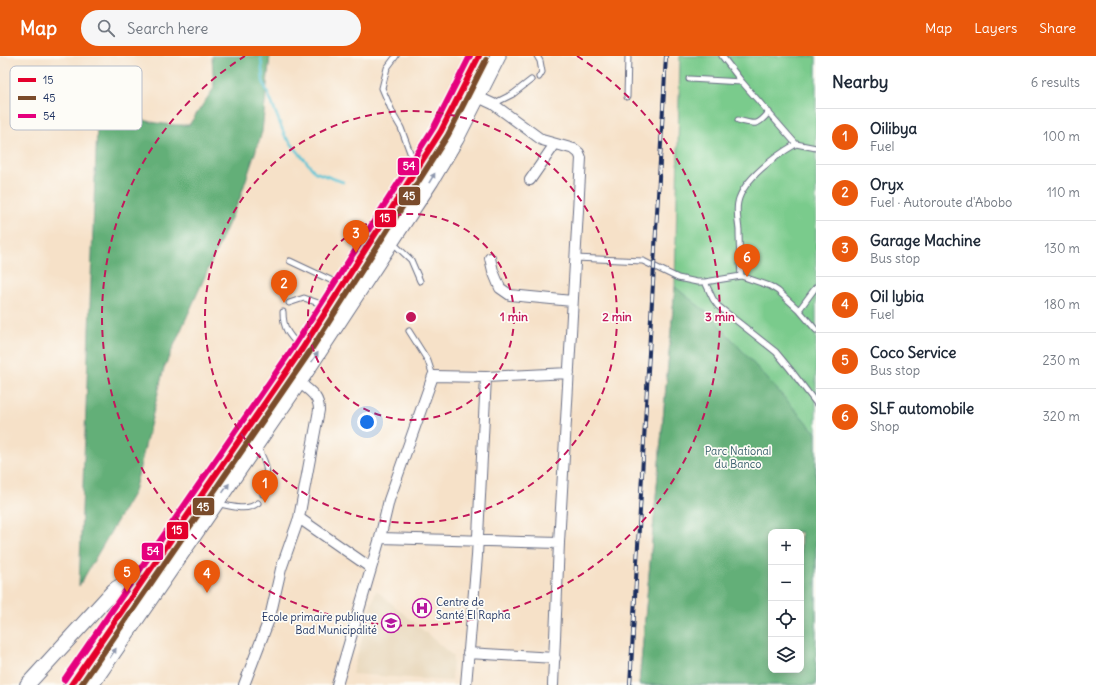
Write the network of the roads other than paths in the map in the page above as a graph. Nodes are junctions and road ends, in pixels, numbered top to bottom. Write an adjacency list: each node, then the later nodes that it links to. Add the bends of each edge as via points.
1 (396, 56): 19 (lane, via 387,68 382,88)
2 (479, 56): 19 (main road, via 441,131)
3 (498, 56): 11 (main road)
4 (537, 56): 7 (lane, via 542,72)
5 (628, 56): 12 (lane)
6 (722, 56): 10 (lane)
7 (539, 77)
8 (689, 79): 10 (lane)
9 (531, 80): 13 (lane, via 513,94)
10 (742, 82): 14 (lane)
11 (478, 97): 13 (street); 21 (main road, one-way to 11, via 431,181)
12 (627, 97)
13 (493, 104): 16 (street, via 542,140)
14 (769, 112): 15 (lane, via 760,123); 17 (lane)
15 (738, 120)
16 (555, 144): 20 (street); 23 (street, via 574,149 581,158)
17 (796, 144): 18 (lane); 25 (lane, via 778,154 746,186 740,196 738,209)
18 (816, 148)
19 (417, 170): 28 (main road)
20 (530, 180)
21 (391, 242): 26 (lane, via 411,260); 41 (main road, one-way to 21)
22 (490, 258): 30 (street, via 500,288 510,295)
23 (575, 258): 27 (lane, via 642,261 678,278); 30 (street)
24 (290, 261): 28 (lane)
25 (741, 276): 27 (lane); 33 (lane, via 770,286)
26 (420, 281)
27 (705, 282): 42 (lane, via 718,306 776,352)
28 (342, 286): 32 (main road)
29 (816, 287): 33 (lane)
30 (572, 300): 38 (street)
31 (289, 303): 32 (lane, via 304,298)
32 (329, 307): 37 (main road)
33 (799, 310): 35 (lane)
34 (283, 312): 37 (lane, via 287,333)
35 (816, 330)
36 (409, 331): 39 (lane, via 428,361)
37 (302, 349): 52 (main road)
38 (569, 373): 40 (street); 50 (street)
39 (433, 376): 40 (street); 48 (street, via 390,500)
40 (486, 377): 49 (street)
41 (299, 382): 43 (main road); 47 (street, via 315,396 319,402 319,410)
42 (816, 403)
43 (256, 444): 44 (lane, via 266,463 267,476); 45 (main road, one-way to 43)
44 (263, 494)
45 (216, 503): 46 (lane, via 244,508 252,508); 57 (main road, one-way to 45)
46 (258, 503)
47 (299, 518): 51 (street); 58 (street, via 281,569 270,617)
48 (380, 538): 49 (street); 51 (street)
49 (477, 542): 50 (street); 53 (street)
50 (559, 543): 54 (street)
51 (371, 568): 59 (street)
52 (140, 585): 55 (main road, via 130,583 114,590); 56 (main road)
53 (468, 653): 54 (street); 60 (street)
54 (555, 658): 61 (street)
55 (28, 685)
56 (71, 685)
57 (91, 685)
58 (244, 685)
59 (337, 685)
60 (466, 685)
61 (553, 685)

